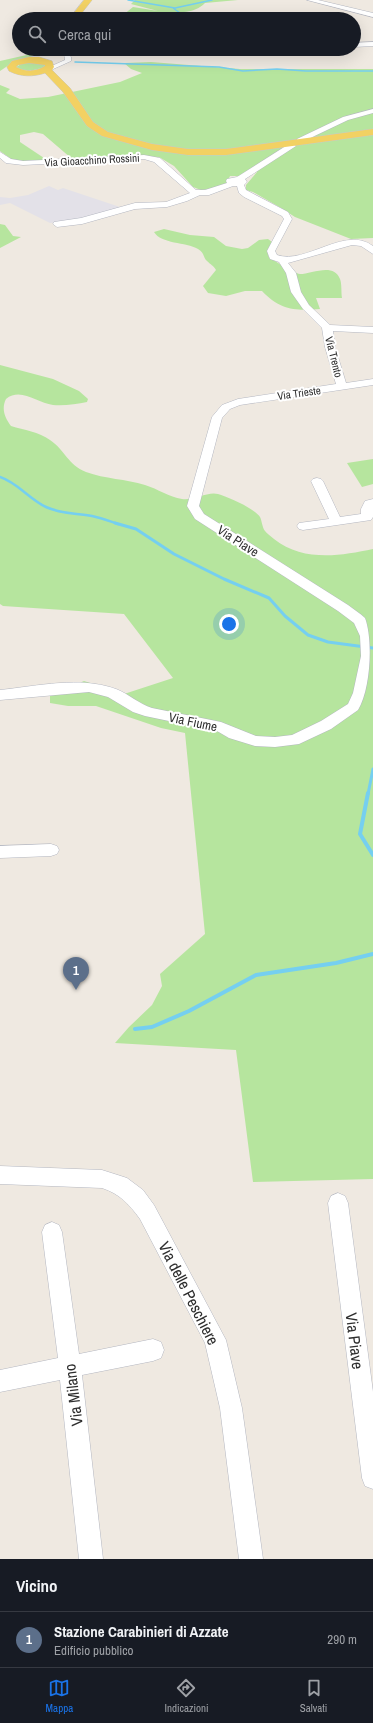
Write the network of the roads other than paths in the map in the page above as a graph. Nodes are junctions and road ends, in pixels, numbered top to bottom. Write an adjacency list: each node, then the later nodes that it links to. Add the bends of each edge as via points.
1 (88, 0): 3 (main road)
2 (310, 0): 4 (street)
3 (79, 12)
4 (373, 14)
5 (373, 44): 6 (street)
6 (361, 45)
7 (67, 56): 8 (street, via 69,59 66,63)
8 (46, 61): 9 (main road, via 29,60 15,63); 10 (main road); 11 (main road)
9 (8, 72): 10 (main road); 12 (main road, via 41,79)
10 (32, 73): 11 (main road)
11 (55, 79): 12 (main road)
12 (67, 90): 14 (main road, via 90,124 106,134 152,147 188,152 226,152)
13 (373, 111): 15 (street, via 328,126)
14 (373, 132)
15 (301, 139)
16 (292, 146): 18 (street)
17 (0, 154): 19 (street, Via Gioacchino Rossini, via 9,161 23,163 151,158)
18 (237, 182): 19 (street, via 214,191); 22 (street, Via Trento, via 248,195 284,214 288,220 271,251 273,257)
19 (197, 193): 20 (street, via 174,203 135,206 82,222)
20 (57, 224)
21 (373, 251): 22 (street, via 368,245 352,242)
22 (282, 260): 23 (street, Via Trento, via 291,274 296,292 306,307)
23 (327, 327): 24 (street, Via Trento); 26 (street, Via Trento)
24 (373, 330)
25 (373, 382): 26 (street, Via Trieste)
26 (342, 387): 27 (street, Via Trieste, via 238,402)
27 (226, 407): 32 (street, Via Piave, via 217,417 193,506 199,516 343,608 360,621)
28 (317, 481): 30 (street)
29 (373, 503): 30 (street, via 369,504 367,517)
30 (336, 521): 31 (street)
31 (303, 526)
32 (367, 636): 33 (street, Via Fiume, via 368,656 360,693 353,706 326,725 288,741 255,741 221,727 150,713 132,706 113,693 89,687)
33 (0, 695)
34 (51, 850): 35 (street)
35 (0, 852)
36 (0, 1176): 44 (street, Via delle Peschiere, via 102,1179 120,1185 136,1197 147,1212 215,1340 231,1408)
37 (338, 1203): 42 (street, Via Piave)
38 (52, 1232): 40 (street, Via Milano)
39 (153, 1350): 40 (street)
40 (70, 1368): 41 (street); 43 (street, Via Milano)
41 (0, 1381)
42 (373, 1478)
43 (91, 1559)
44 (251, 1559)

